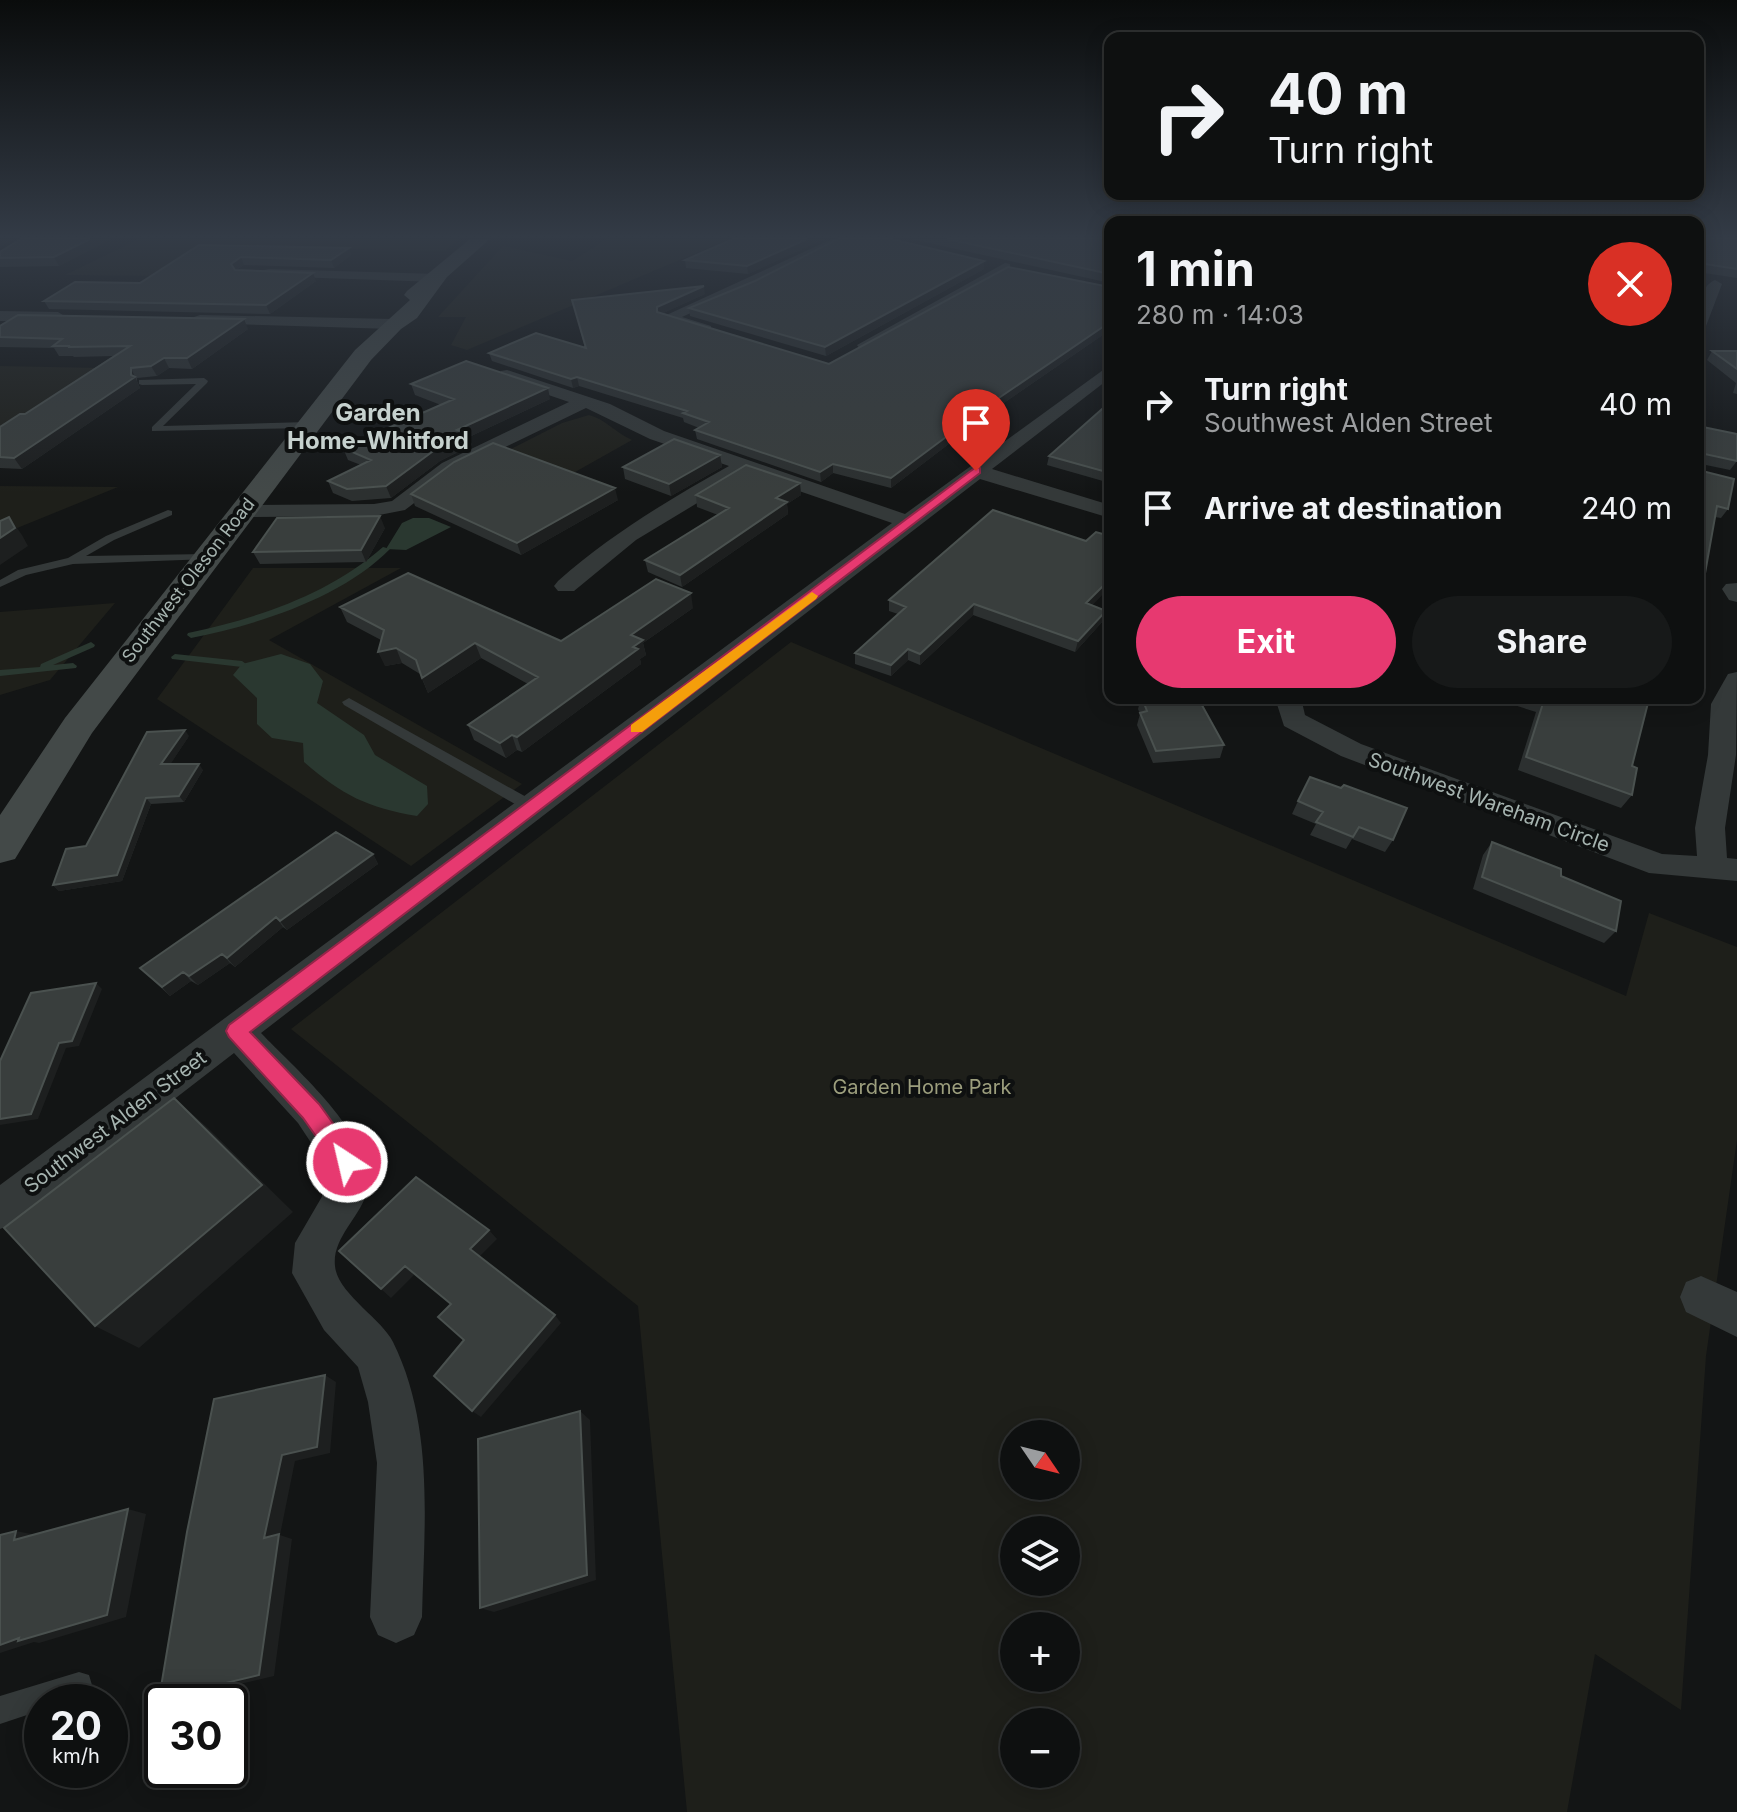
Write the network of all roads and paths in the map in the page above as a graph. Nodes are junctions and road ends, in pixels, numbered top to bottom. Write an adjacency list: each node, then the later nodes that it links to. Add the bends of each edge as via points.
1 (369, 324): 2 (street)
2 (393, 324): 11 (main road, Southwest Oleson Road)
3 (687, 324): 5 (street)
4 (907, 324): 6 (street)
5 (726, 335)
6 (856, 350)
7 (481, 366): 10 (street)
8 (1104, 375): 13 (street, Southwest Alden Street)
9 (142, 382): 11 (lane, via 204,381 155,429)
10 (584, 402): 12 (street); 15 (street, via 449,467 398,506)
11 (307, 425): 15 (main road, Southwest Oleson Road)
12 (744, 466): 17 (street); 21 (street, via 652,518 600,554)
13 (976, 471): 14 (street); 17 (street, Southwest Alden Street)
14 (1104, 510)
15 (241, 511): 18 (main road, Southwest Oleson Road)
16 (168, 513): 19 (lane)
17 (909, 522): 25 (street, Southwest Alden Street)
18 (206, 557): 19 (lane); 26 (main road, Southwest Oleson Road, via 78,726)
19 (72, 560): 20 (lane, via 35,567)
20 (0, 584)
21 (566, 586)
22 (1720, 693): 27 (street, via 1722,755 1710,828)
23 (349, 702): 25 (lane)
24 (1289, 704): 27 (street, Southwest Wareham Circle, via 1293,720 1351,750 1660,865)
25 (532, 807): 28 (street, Southwest Alden Street)
26 (0, 848)
27 (1725, 870)
28 (236, 1031): 29 (street, Southwest Alden Street); 30 (street, via 311,1111 347,1162 347,1192 316,1243 313,1273 339,1315 376,1354 391,1402 401,1463)
29 (0, 1209)
30 (396, 1617)
31 (24, 1702): 32 (lane)
32 (0, 1710)

